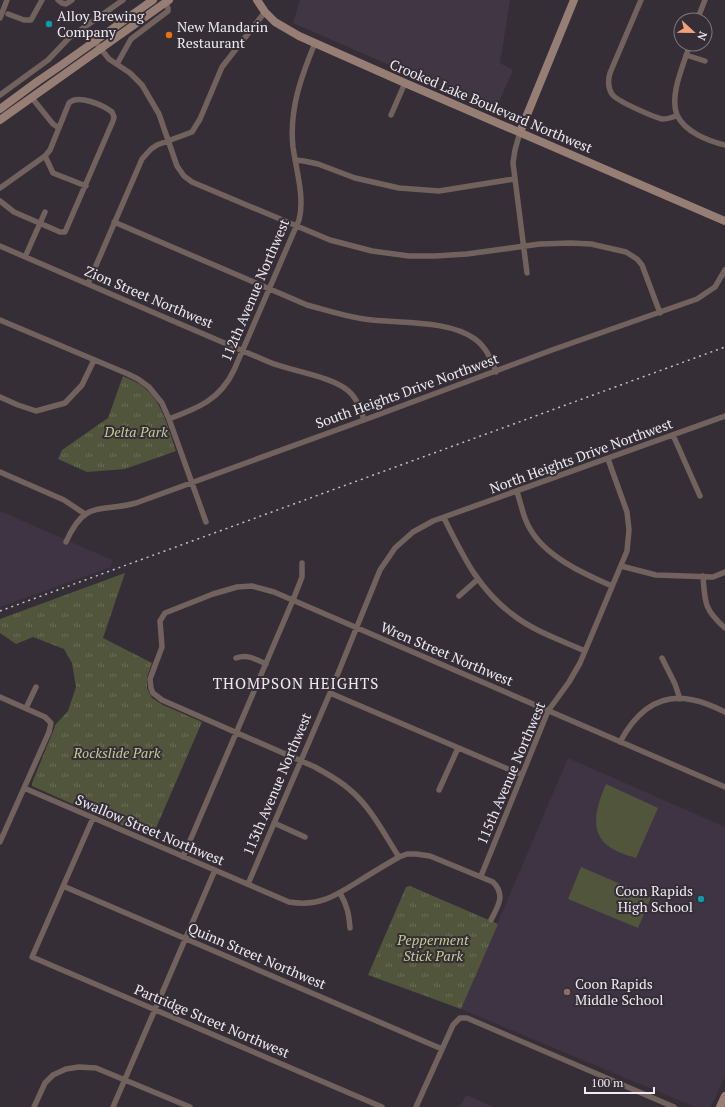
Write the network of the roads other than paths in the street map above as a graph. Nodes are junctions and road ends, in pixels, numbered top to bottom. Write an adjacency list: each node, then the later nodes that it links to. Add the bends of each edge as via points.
1 (7, 0): 15 (street)
2 (42, 0): 14 (street, via 34,17 29,21)
3 (58, 0): 4 (street, via 66,4)
4 (72, 0)
5 (123, 0): 16 (street)
6 (153, 0): 17 (street)
7 (257, 0): 12 (street, Crooked Lake Boulevard Northwest)
8 (574, 0): 32 (street)
9 (641, 0): 29 (street, via 610,73 611,93 619,101 660,118 670,119)
10 (705, 0): 13 (street)
11 (167, 2): 19 (street); 23 (street, via 168,11 131,39)
12 (264, 12): 18 (street, Crooked Lake Boulevard Northwest, via 286,29); 33 (street, via 222,66 192,132)
13 (700, 12)
14 (8, 14)
15 (0, 18)
16 (84, 28): 17 (street); 25 (street, via 69,38 37,69)
17 (94, 42): 19 (street); 27 (street)
18 (315, 43): 24 (street, Crooked Lake Boulevard Northwest); 36 (street, 112th Avenue Northwest, via 295,100)
19 (100, 49): 23 (street); 26 (street)
20 (687, 52): 21 (street)
21 (686, 55): 22 (street); 29 (street, via 676,92)
22 (705, 61)
23 (117, 64): 33 (street, via 142,85 159,114)
24 (405, 83): 28 (street); 32 (street, Crooked Lake Boulevard Northwest)
25 (0, 95)
26 (32, 98): 30 (street); 31 (street)
27 (0, 109)
28 (391, 115)
29 (677, 115): 34 (street, via 690,130)
30 (0, 120)
31 (59, 128): 35 (street); 38 (street, via 69,103 75,99 90,102 113,114 113,121)
32 (520, 132): 37 (street, via 513,158); 42 (street, Crooked Lake Boulevard Northwest)
33 (168, 141): 43 (street, via 151,149 142,159); 45 (street, via 177,166 188,180)
34 (725, 145)
35 (45, 156): 38 (street, via 52,173); 39 (street)
36 (295, 160): 37 (street, via 318,164 355,178 399,188 439,191); 45 (street, 112th Avenue Northwest, via 301,208)
37 (514, 179): 47 (street)
38 (86, 186): 44 (street, via 65,232)
39 (0, 188)
40 (0, 201): 44 (street, via 14,212)
41 (45, 212): 44 (street)
42 (725, 221)
43 (114, 222): 51 (street); 52 (street)
44 (40, 223): 48 (street)
45 (296, 227): 47 (street, via 343,244 394,255 449,256); 52 (street, 112th Avenue Northwest)
46 (0, 246): 48 (street, Zion Street Northwest)
47 (523, 246): 50 (street); 53 (street, via 591,244 626,252 642,265)
48 (25, 257): 51 (street, Zion Street Northwest)
49 (725, 270): 53 (street, South Heights Drive Northwest, via 715,287 704,295)
50 (527, 273)
51 (88, 284): 55 (street, Zion Street Northwest)
52 (269, 289): 55 (street, 112th Avenue Northwest); 57 (street, via 340,315 435,325 459,332 484,346)
53 (660, 313): 57 (street, South Heights Drive Northwest)
54 (0, 320): 56 (street)
55 (242, 351): 60 (street, 112th Avenue Northwest, via 230,377 216,395 201,407); 61 (street, Zion Street Northwest, via 346,389 358,404)
56 (94, 360): 58 (street, via 82,385 65,403 36,411); 60 (street, via 144,383 158,397)
57 (496, 372): 61 (street, South Heights Drive Northwest)
58 (0, 397)
59 (725, 416): 62 (street, North Heights Drive Northwest)
60 (169, 420): 65 (street)
61 (364, 420): 65 (street, South Heights Drive Northwest)
62 (673, 435): 63 (street, North Heights Drive Northwest); 67 (street)
63 (608, 459): 66 (street, North Heights Drive Northwest); 73 (street, 115th Avenue Northwest, via 627,512 627,551)
64 (0, 472): 68 (street, via 64,500)
65 (192, 482): 68 (street, South Heights Drive Northwest, via 136,503 95,509); 70 (street)
66 (517, 492): 69 (street, North Heights Drive Northwest); 77 (street, via 529,527 544,546 568,565)
67 (700, 496)
68 (84, 514): 71 (street, via 74,525)
69 (444, 518): 76 (street, via 465,560); 80 (street, North Heights Drive Northwest, via 413,532 395,548 380,570)
70 (206, 522)
71 (66, 542)
72 (302, 563): 79 (street, via 302,577)
73 (621, 566): 75 (street, via 656,575); 77 (street, 115th Avenue Northwest)
74 (725, 572): 75 (street)
75 (703, 576): 81 (street, via 705,602 714,618)
76 (478, 579): 78 (street); 82 (street, via 485,590 511,614 534,628)
77 (612, 586): 82 (street, 115th Avenue Northwest)
78 (459, 596)
79 (293, 600): 80 (street, Wren Street Northwest); 85 (street); 93 (street, Wren Street Northwest, via 252,586 237,587 169,610 160,621 162,648 150,679 153,693 162,700)
80 (356, 628): 87 (street, 113th Avenue Northwest); 91 (street, Wren Street Northwest)
81 (725, 628)
82 (585, 651): 91 (street, 115th Avenue Northwest, via 574,673)
83 (236, 658): 85 (street, via 249,657)
84 (662, 658): 89 (street)
85 (266, 664): 93 (street)
86 (36, 687): 90 (street)
87 (330, 693): 95 (street); 96 (street, 113th Avenue Northwest)
88 (0, 697): 90 (street)
89 (680, 699): 92 (street, via 693,700); 94 (street, via 662,701 649,706 632,722)
90 (26, 708): 99 (street, via 45,717 50,723 49,732)
91 (548, 711): 94 (street, Wren Street Northwest); 97 (street, 115th Avenue Northwest)
92 (725, 712)
93 (236, 732): 96 (street); 105 (street)
94 (620, 742): 98 (street, Wren Street Northwest)
95 (458, 748): 97 (street); 100 (street)
96 (301, 760): 102 (street, 113th Avenue Northwest); 106 (street, via 351,790 371,813)
97 (522, 775): 108 (street, 115th Avenue Northwest)
98 (725, 787)
99 (24, 788): 101 (street, Swallow Street Northwest); 104 (street)
100 (439, 790)
101 (93, 818): 105 (street, Swallow Street Northwest); 110 (street)
102 (274, 823): 103 (street); 109 (street, 113th Avenue Northwest)
103 (305, 837)
104 (0, 842)
105 (182, 857): 107 (street, Swallow Street Northwest)
106 (398, 858): 108 (street, Swallow Street Northwest, via 407,854 430,856); 111 (street, Swallow Street Northwest)
107 (215, 870): 109 (street, Swallow Street Northwest); 114 (street)
108 (481, 876): 112 (street, Swallow Street Northwest, via 498,886 500,892 499,904)
109 (248, 884): 111 (street, Swallow Street Northwest, via 283,900 301,904 318,902)
110 (63, 886): 114 (street, Quinn Street Northwest); 115 (street, Partridge Street Northwest, via 32,957)
111 (340, 893): 113 (street, via 346,903)
112 (491, 920)
113 (350, 928)
114 (186, 938): 115 (street); 116 (street, Quinn Street Northwest)
115 (155, 1009): 117 (street); 122 (street, Partridge Street Northwest)
116 (442, 1049): 123 (street); 124 (street, via 453,1025 460,1018 467,1018)
117 (125, 1080): 119 (street, via 94,1068 66,1069 53,1075 45,1083); 120 (street); 121 (street)
118 (725, 1096): 125 (street)
119 (34, 1107)
120 (113, 1107)
121 (190, 1107)
122 (382, 1107)
123 (416, 1107)
124 (674, 1107)
125 (720, 1107)

